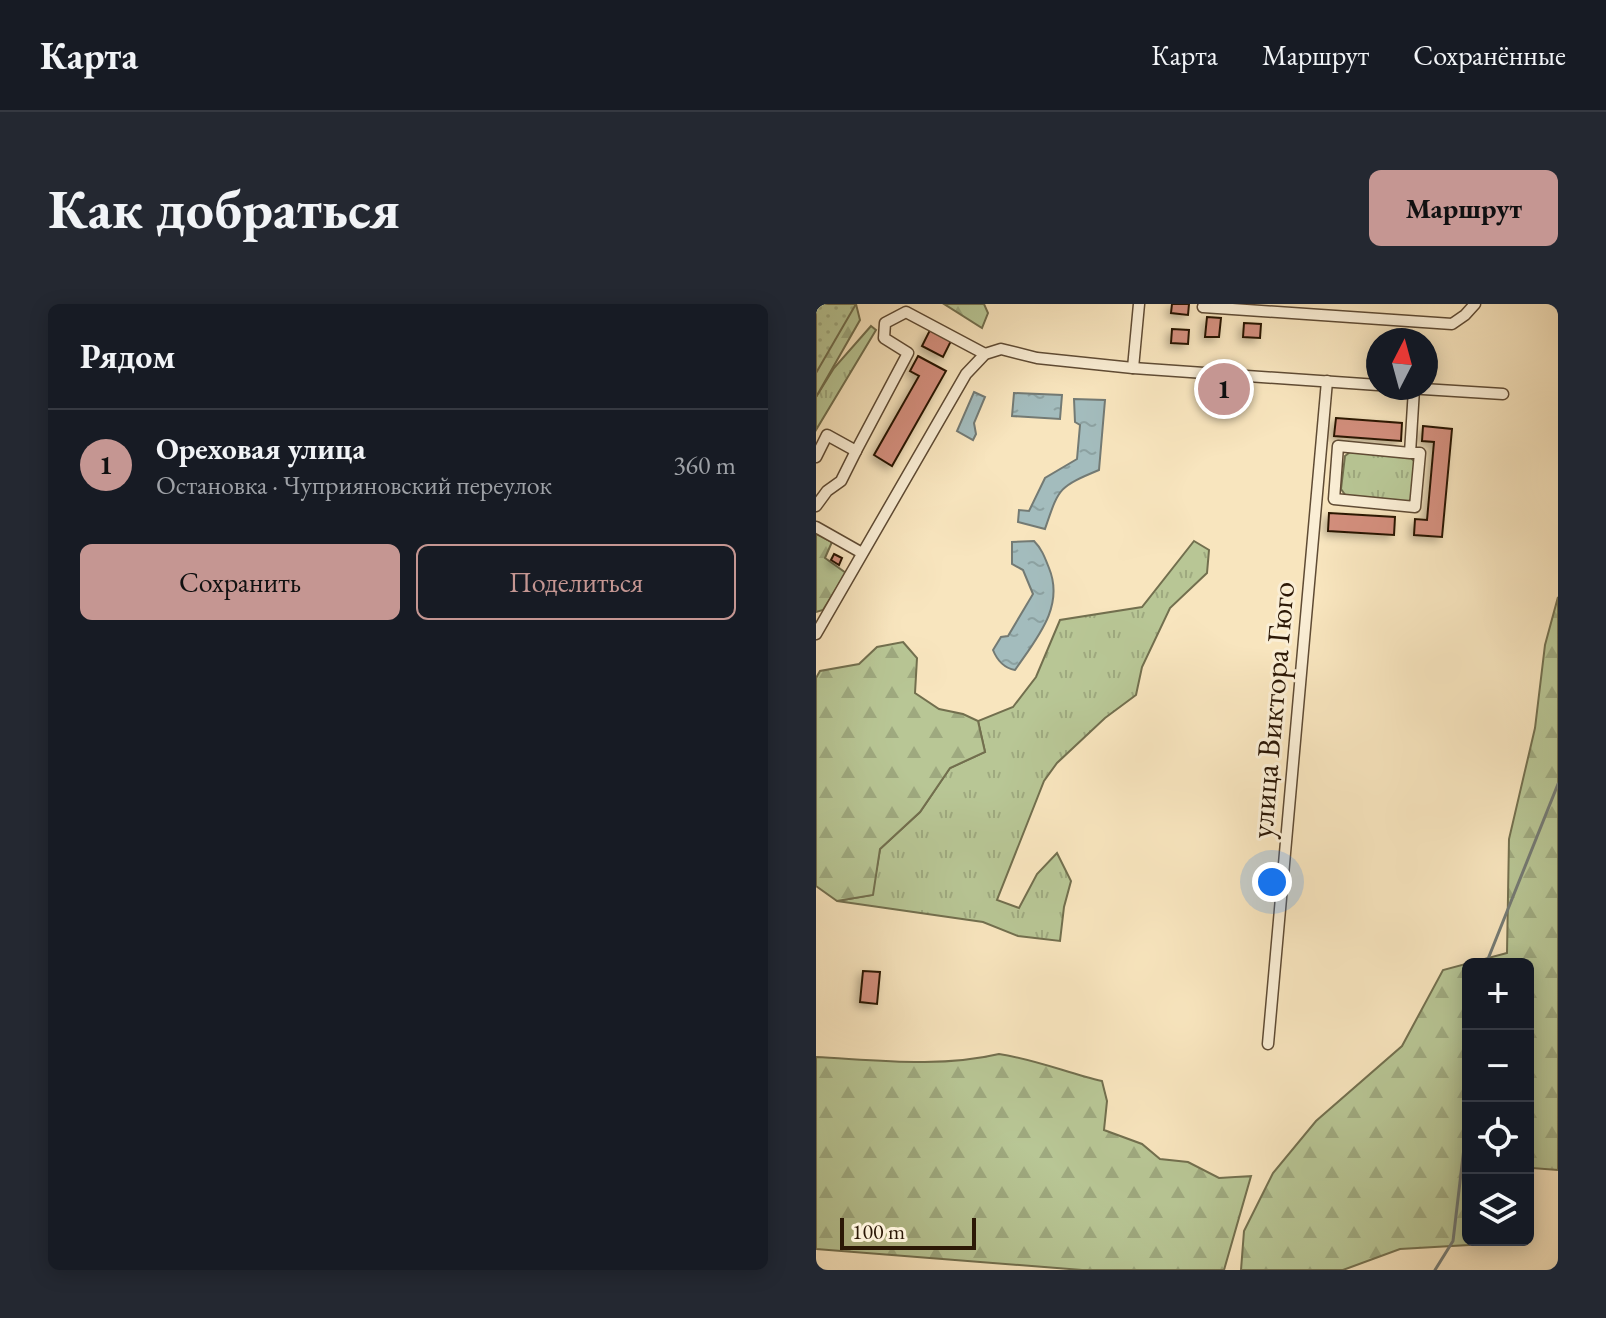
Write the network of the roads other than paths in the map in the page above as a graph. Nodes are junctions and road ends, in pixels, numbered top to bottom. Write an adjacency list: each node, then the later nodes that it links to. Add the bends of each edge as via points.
1 (1139, 304): 5 (street)
2 (1204, 304): 3 (street, via 1452,324)
3 (1475, 304)
4 (985, 354): 5 (street, via 1001,349); 11 (street, via 906,312 885,323 884,338 908,353); 16 (street, via 966,374)
5 (1133, 368): 6 (street)
6 (1327, 381): 7 (street); 19 (street, улица Виктора Гюго)
7 (1366, 384)
8 (1438, 390): 9 (street)
9 (1503, 394)
10 (1413, 400): 12 (street)
11 (856, 451): 13 (street, via 827,435); 14 (street, via 841,481)
12 (1410, 453): 12 (street, via 1338,446 1334,499 1415,507 1420,453)
13 (816, 457)
14 (816, 506)
15 (816, 527): 16 (street)
16 (862, 553): 17 (street)
17 (820, 620): 18 (street)
18 (816, 634)
19 (1268, 1044)

